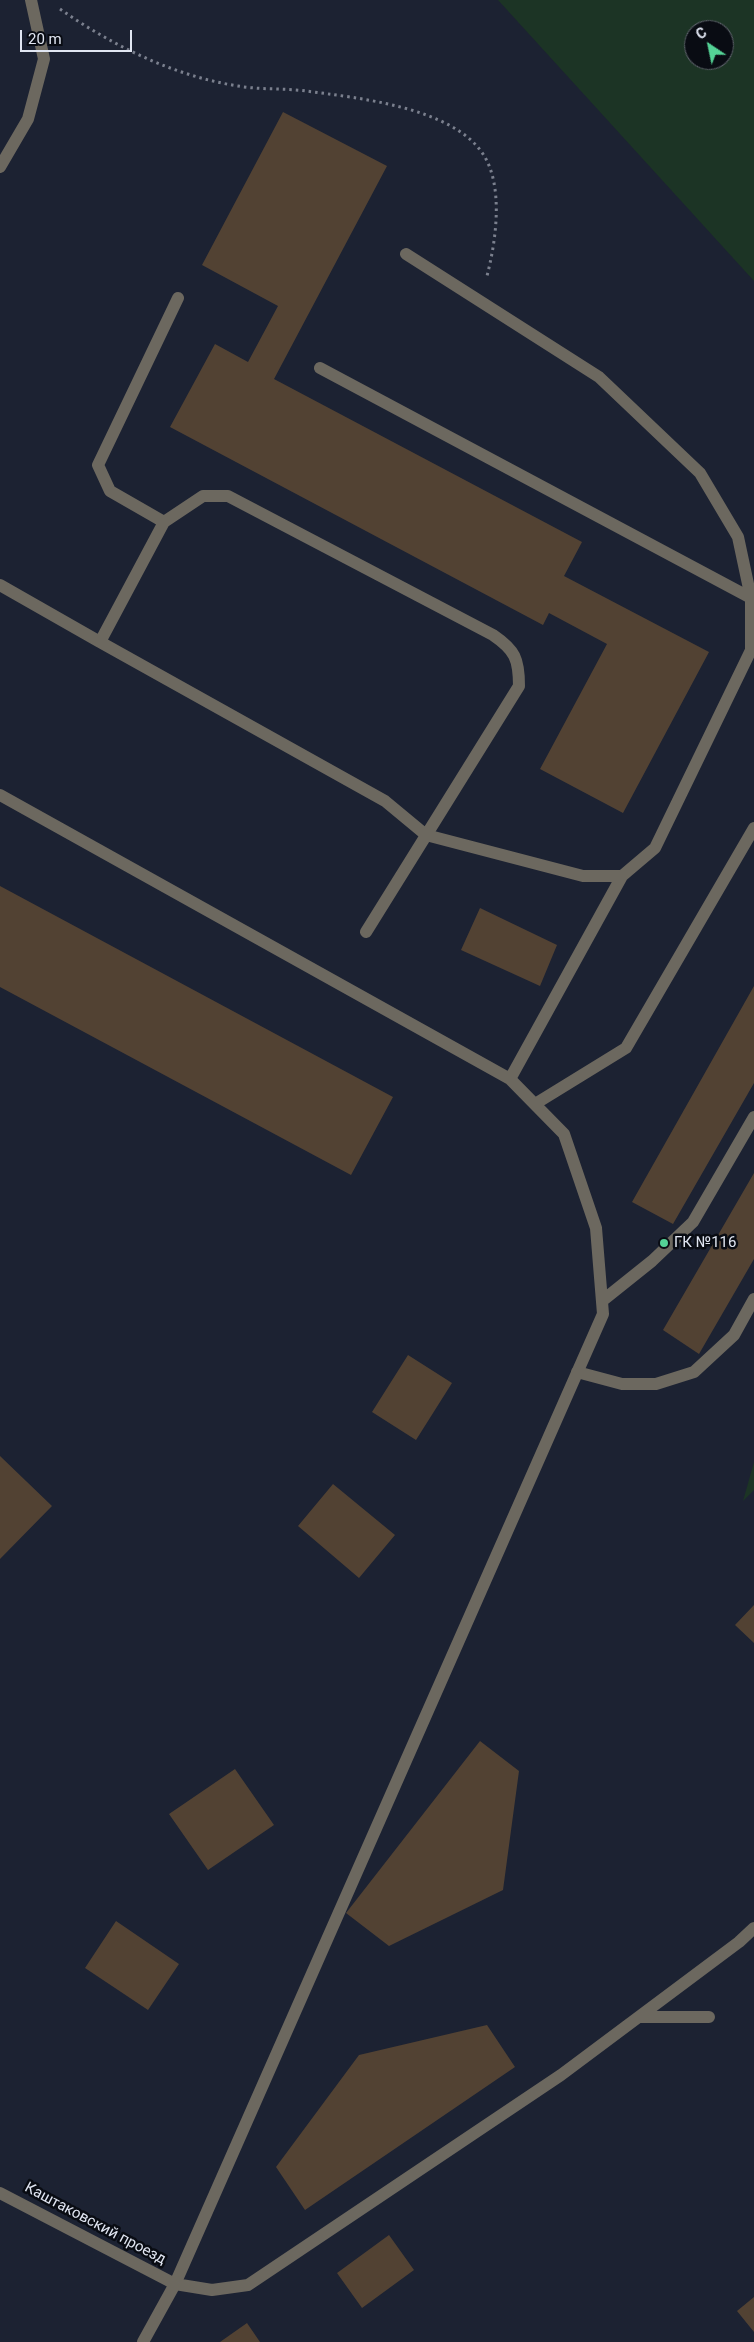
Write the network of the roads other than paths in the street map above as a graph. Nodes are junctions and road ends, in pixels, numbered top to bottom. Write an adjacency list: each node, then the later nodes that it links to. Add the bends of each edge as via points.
1 (31, 0): 2 (street, via 44,59 28,119)
2 (0, 167)
3 (406, 254): 8 (street, via 599,377 700,474 738,537)
4 (178, 298): 6 (street, via 98,465 110,491)
5 (320, 368): 8 (street)
6 (164, 522): 9 (street); 12 (street, via 203,496 228,496 507,645 519,664 519,686)
7 (0, 585): 9 (street)
8 (751, 598): 13 (street, via 751,650 655,848)
9 (100, 642): 12 (street, via 385,801)
10 (0, 795): 15 (street)
11 (754, 828): 16 (street, via 626,1048)
12 (426, 835): 13 (street, via 583,876); 14 (street)
13 (622, 876): 15 (street)
14 (366, 932)
15 (510, 1078): 16 (street)
16 (535, 1104): 19 (street, via 564,1134 596,1228)
17 (754, 1118): 19 (street, via 694,1222)
18 (754, 1299): 20 (street, via 734,1335 694,1372 656,1384 622,1384)
19 (602, 1301): 20 (street, via 603,1314)
20 (577, 1372): 25 (street)
21 (754, 1928): 22 (street, Каштаковский проезд)
22 (640, 2017): 23 (street); 25 (street, Каштаковский проезд, via 561,2076 248,2285 212,2290)
23 (709, 2017)
24 (0, 2193): 25 (street, Каштаковский проезд)
25 (175, 2284): 26 (street)
26 (143, 2342)

